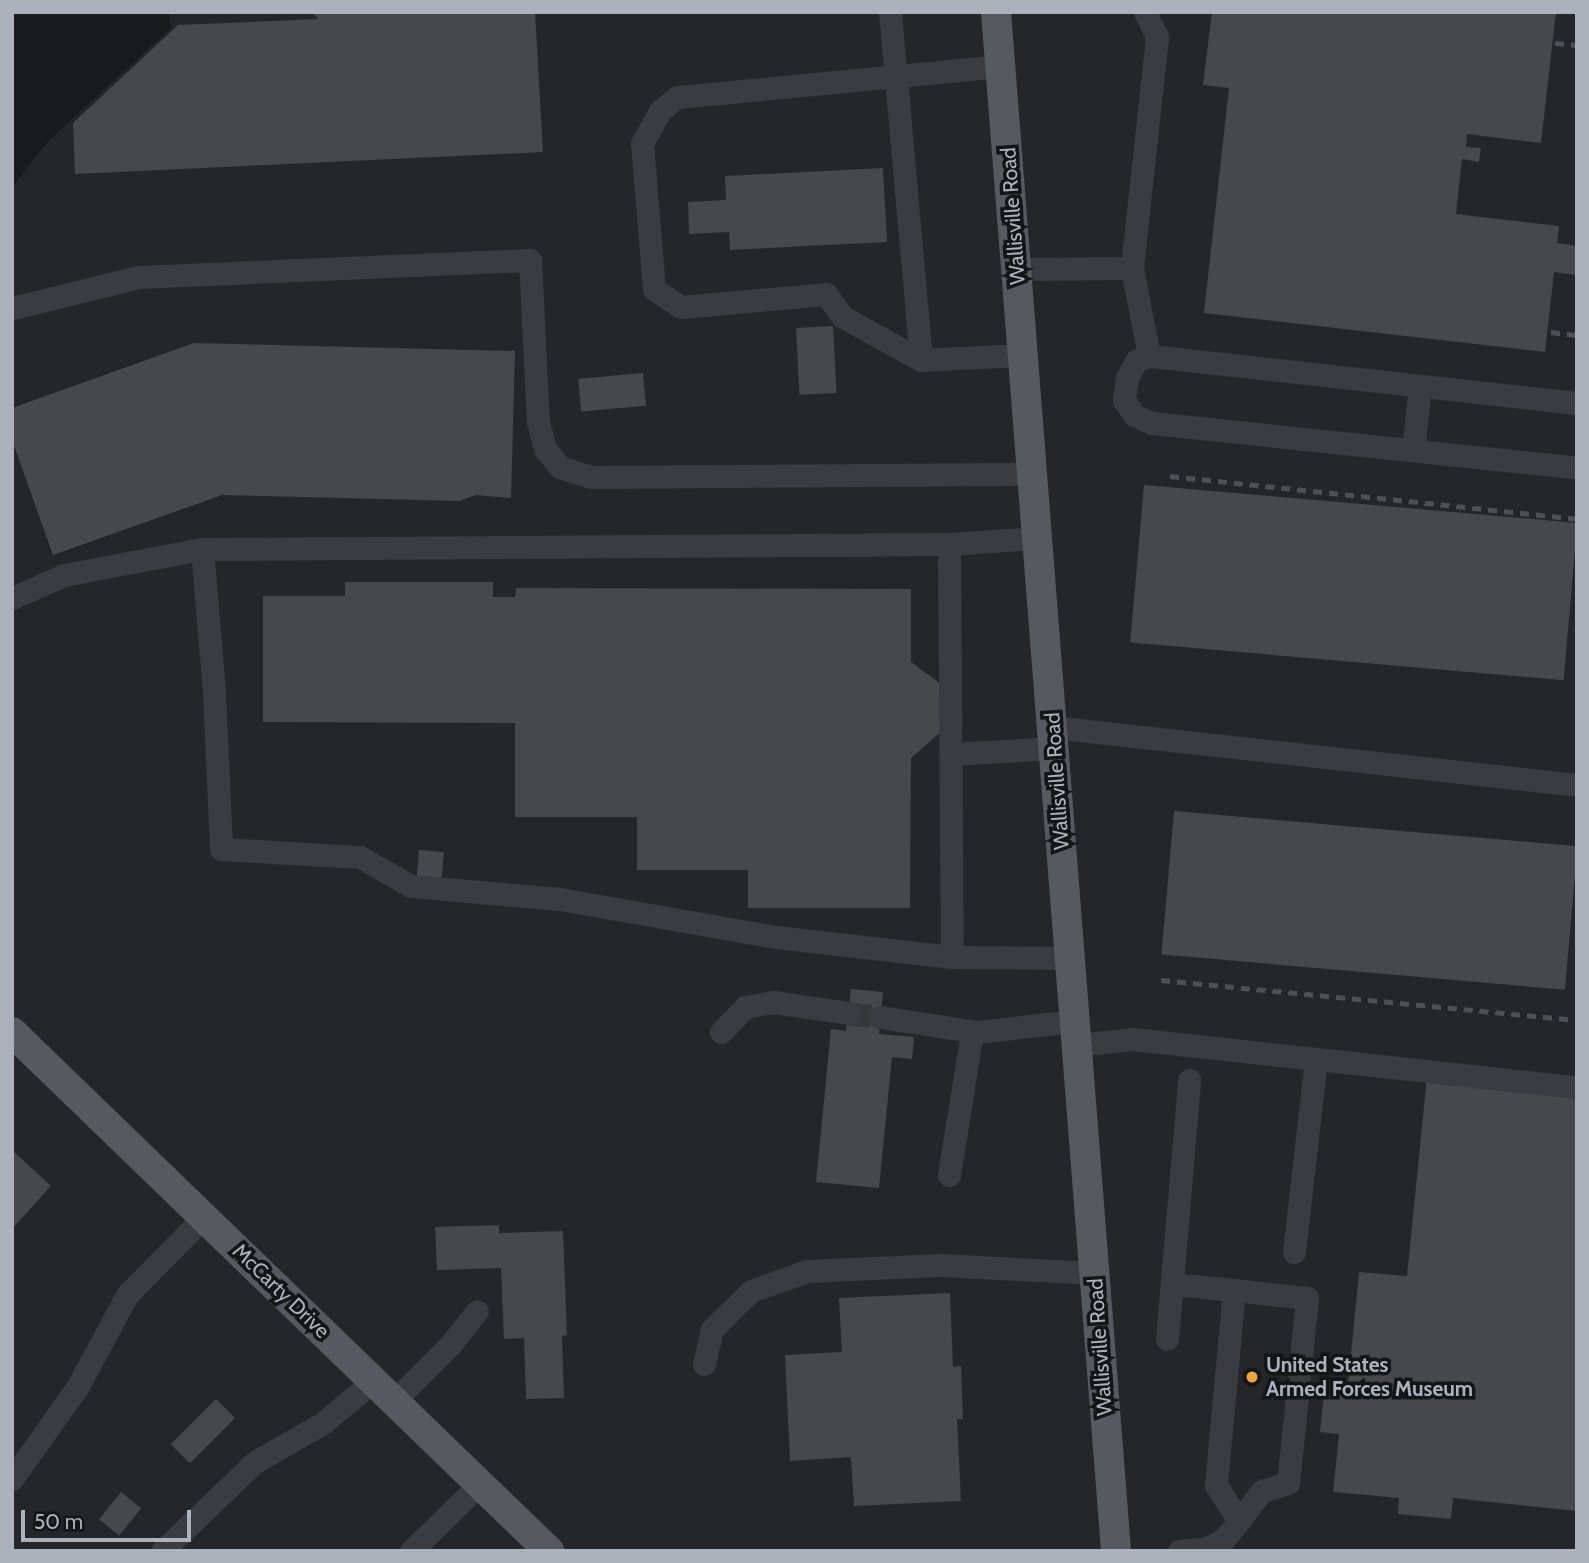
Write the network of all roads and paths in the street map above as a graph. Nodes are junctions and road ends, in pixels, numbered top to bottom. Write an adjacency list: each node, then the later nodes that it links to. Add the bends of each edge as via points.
1 (890, 12): 5 (lane)
2 (996, 12): 4 (main road, Wallisville Road)
3 (1145, 12): 6 (lane, via 1157,37)
4 (1001, 66): 5 (lane); 7 (main road, Wallisville Road)
5 (897, 76): 11 (lane); 11 (lane, via 677,97 660,111 642,143 654,289 681,307 826,294 843,317)
6 (1132, 268): 7 (lane); 10 (lane)
7 (1017, 269): 9 (main road, Wallisville Road)
8 (12, 308): 16 (lane, via 139,277 530,260 538,422 545,449 560,467 590,477)
9 (1024, 355): 11 (lane); 16 (main road, Wallisville Road)
10 (1149, 356): 12 (lane); 14 (lane, via 1136,361 1124,400 1134,415 1152,423)
11 (921, 360)
12 (1420, 386): 13 (lane); 14 (lane)
13 (1577, 403)
14 (1413, 450): 15 (lane)
15 (1577, 468)
16 (1033, 474): 17 (main road, Wallisville Road)
17 (1038, 538): 18 (lane); 21 (main road, Wallisville Road)
18 (948, 544): 19 (lane); 22 (lane)
19 (202, 549): 20 (lane, via 64,575); 24 (lane, via 215,692 221,849 359,858 411,886 560,899 764,935)
20 (12, 598)
21 (1053, 738): 22 (lane); 23 (lane); 25 (main road, Wallisville Road)
22 (951, 754): 24 (lane)
23 (1577, 785)
24 (951, 957): 25 (lane)
25 (1070, 958): 31 (main road, Wallisville Road)
26 (848, 1013): 29 (lane, via 773,1002 745,1007)
27 (880, 1017): 30 (lane)
28 (12, 1032): 36 (main road, McCarty Drive)
29 (721, 1032)
30 (972, 1032): 31 (lane); 35 (lane)
31 (1076, 1033): 32 (lane); 38 (main road, Wallisville Road)
32 (1316, 1060): 34 (lane); 37 (lane)
33 (1189, 1080): 39 (lane)
34 (1577, 1087)
35 (949, 1175)
36 (204, 1217): 44 (main road, McCarty Drive); 45 (lane, via 127,1295 78,1387)
37 (1294, 1252)
38 (1095, 1273): 43 (lane, via 942,1265 807,1271 751,1291 712,1329); 51 (main road, Wallisville Road)
39 (1172, 1284): 40 (lane); 42 (lane)
40 (1234, 1290): 47 (lane, via 1216,1485); 47 (lane, via 1307,1298 1288,1483 1262,1491)
41 (477, 1311): 44 (lane, via 450,1345)
42 (1167, 1339)
43 (704, 1364)
44 (384, 1391): 46 (main road, McCarty Drive); 48 (lane, via 255,1462)
45 (12, 1479)
46 (480, 1484): 49 (lane); 50 (main road, McCarty Drive)
47 (1239, 1521): 52 (lane, via 1224,1539 1207,1548)
48 (162, 1551)
49 (411, 1551)
50 (549, 1551)
51 (1116, 1551)
52 (1179, 1551)

